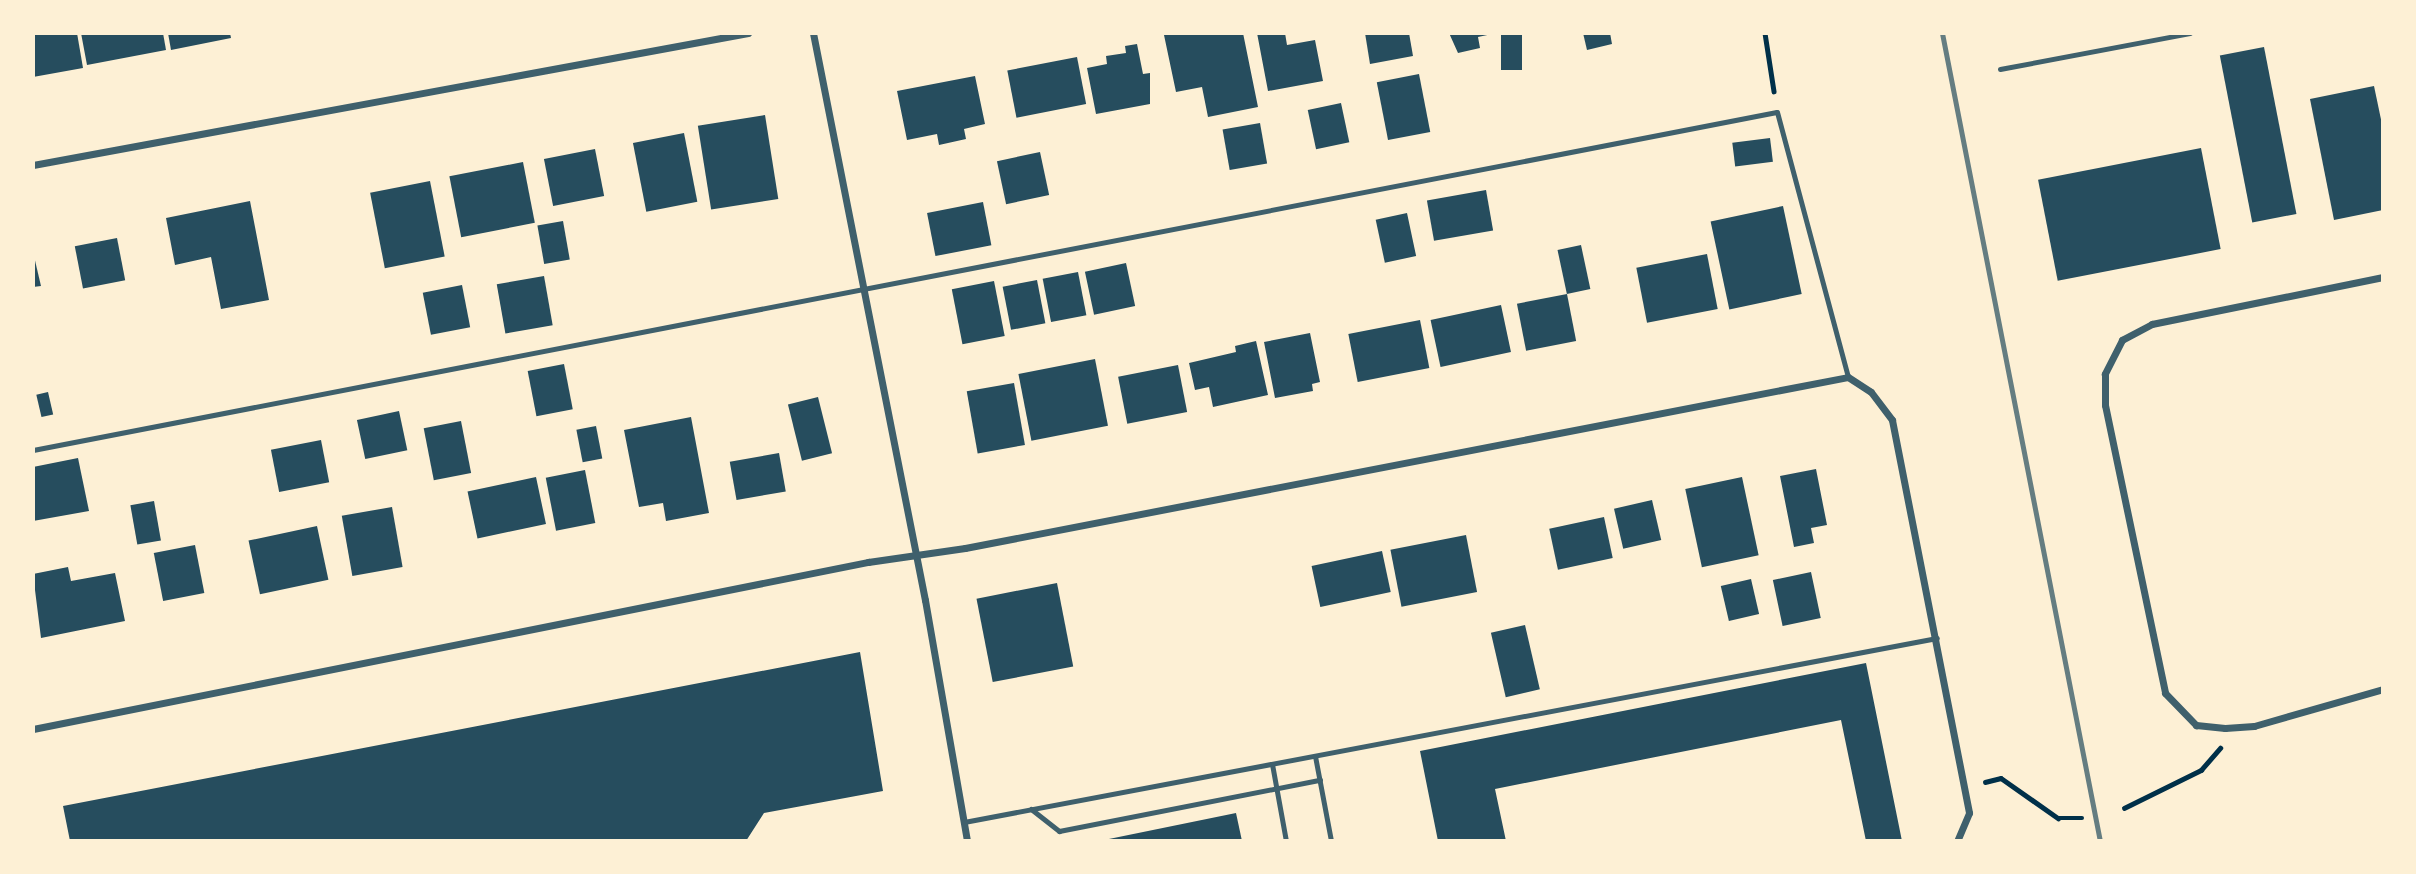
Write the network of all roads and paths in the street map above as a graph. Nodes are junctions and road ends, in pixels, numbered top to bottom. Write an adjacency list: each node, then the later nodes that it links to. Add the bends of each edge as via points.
1 (748, 33): 7 (street)
2 (813, 33): 9 (street)
3 (1765, 33): 6 (path)
4 (2190, 33): 5 (lane)
5 (2000, 69)
6 (1777, 111): 9 (lane); 10 (lane)
7 (33, 165)
8 (2383, 277): 16 (street, via 2152,324 2122,340 2105,374 2105,405 2165,693 2196,725)
9 (862, 289): 11 (lane); 12 (street)
10 (1848, 377): 12 (street); 13 (street, via 1871,392 1892,419)
11 (33, 450)
12 (917, 556): 15 (street, via 868,562); 25 (street)
13 (1937, 638): 17 (lane); 20 (street)
14 (2383, 689): 16 (street, via 2254,726)
15 (33, 729)
16 (2225, 729): 22 (path, via 2218,752 2201,770)
17 (1315, 756): 18 (lane); 19 (lane)
18 (1272, 764): 21 (lane); 23 (lane)
19 (1320, 780): 21 (lane); 28 (lane)
20 (1964, 787): 24 (path, via 2001,778 2057,818); 29 (street, via 1969,813)
21 (1277, 789): 23 (lane, via 1059,831); 27 (lane)
22 (2124, 808)
23 (1031, 810): 25 (lane)
24 (2082, 818)
25 (964, 822): 26 (street)
26 (967, 841)
27 (1286, 841)
28 (1331, 841)
29 (1957, 841)

